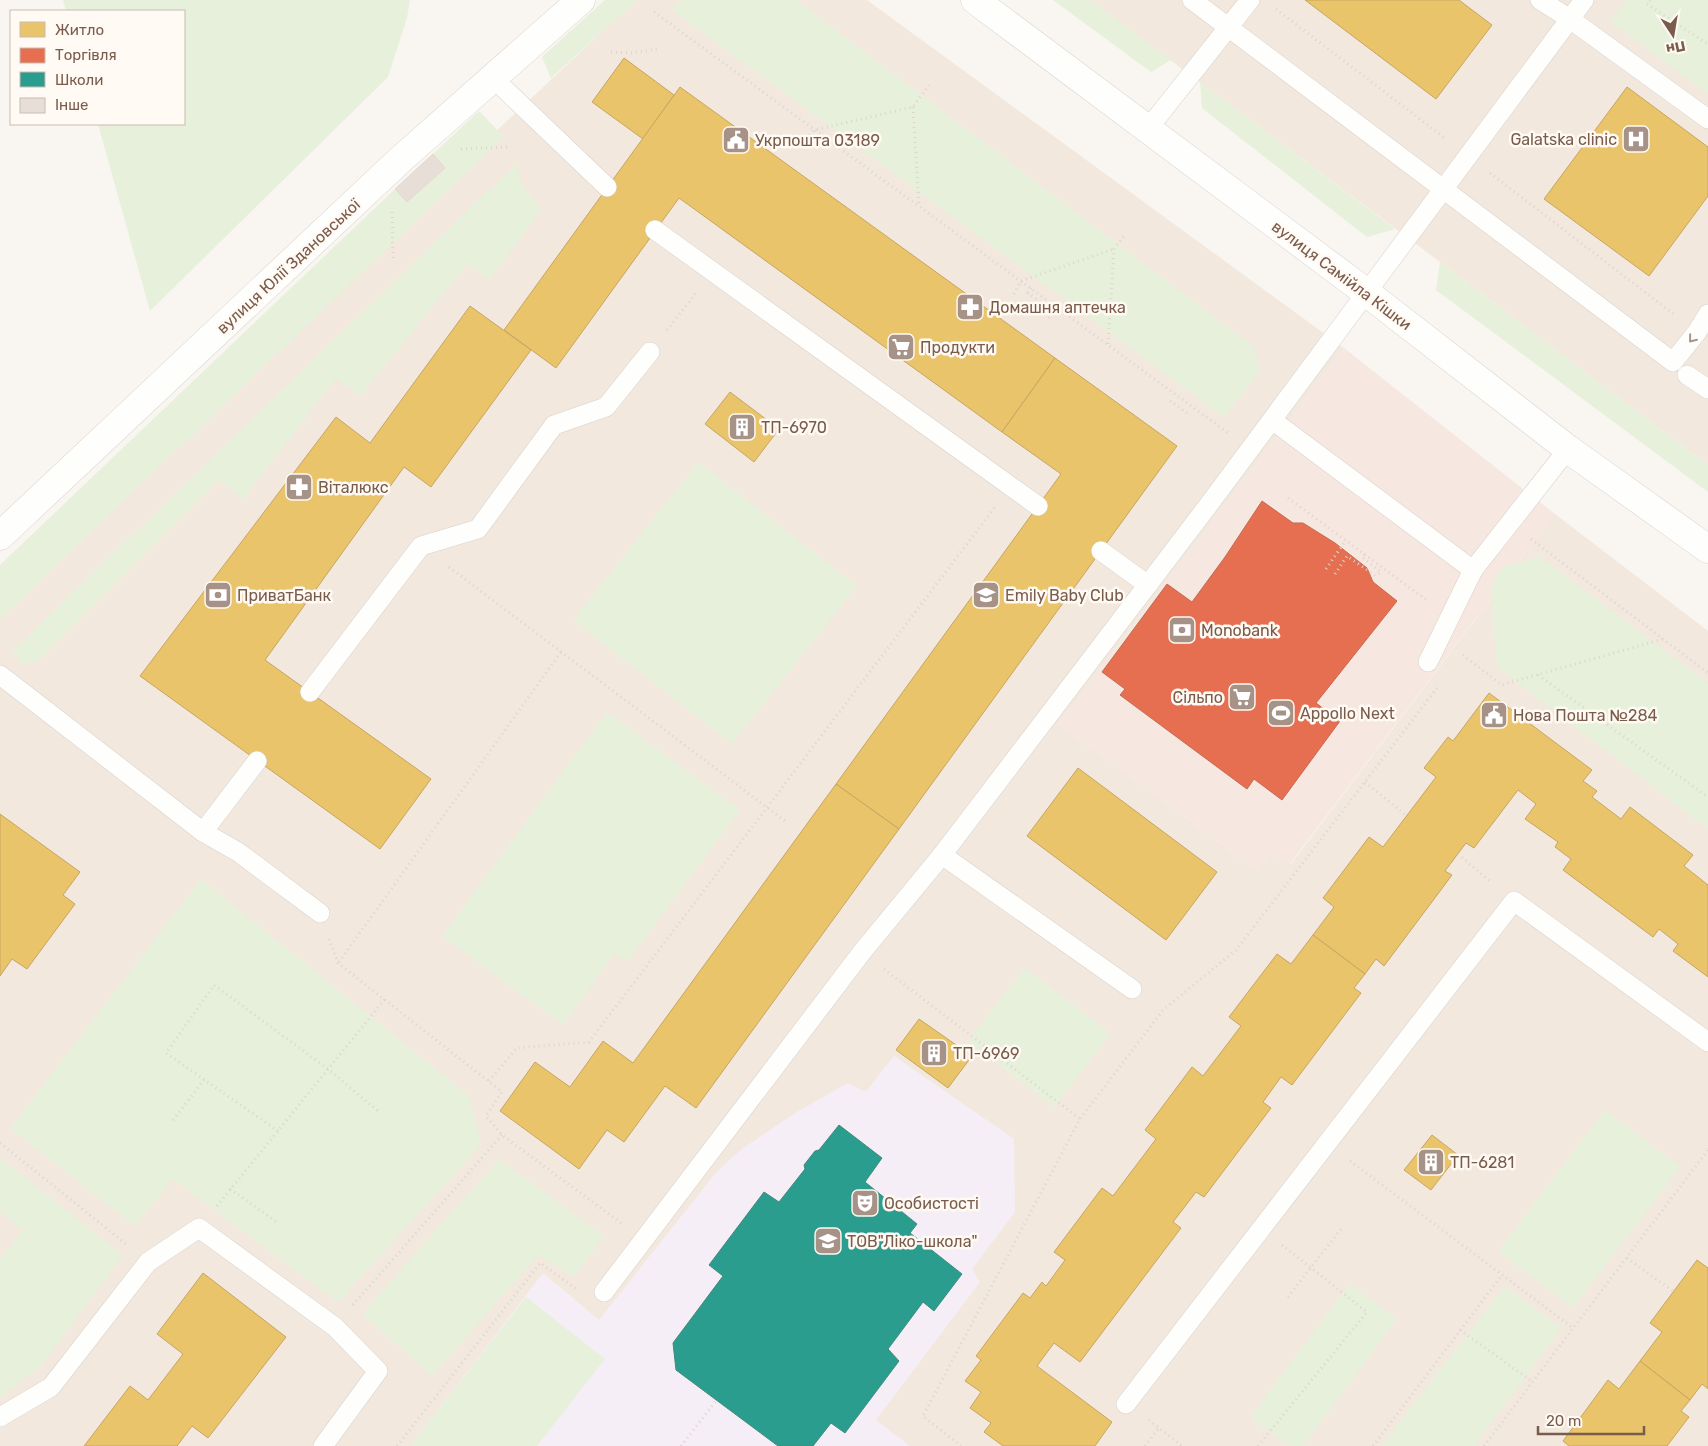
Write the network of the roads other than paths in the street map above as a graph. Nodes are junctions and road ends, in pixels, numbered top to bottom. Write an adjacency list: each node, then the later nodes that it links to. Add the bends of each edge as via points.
1 (581, 0): 9 (street, вулиця Юлії Здановської)
2 (975, 0): 11 (street, вулиця Самійла Кішки)
3 (1192, 0): 8 (lane)
4 (1250, 0): 8 (lane)
5 (1540, 0): 7 (lane)
6 (1584, 0): 7 (lane)
7 (1570, 19): 10 (lane); 13 (lane)
8 (1228, 27): 11 (lane); 13 (lane)
9 (493, 78): 12 (lane); 23 (street, вулиця Юлії Здановської, via 394,166)
10 (1708, 119)
11 (1147, 130): 15 (street, вулиця Самійла Кішки)
12 (607, 188)
13 (1443, 189): 15 (lane); 18 (lane)
14 (655, 230): 22 (lane)
15 (1368, 293): 20 (lane); 21 (street, вулиця Самійла Кішки)
16 (1708, 314): 18 (lane, one-way to 18)
17 (650, 352): 30 (lane, via 606,407 554,425 478,529 421,546)
18 (1680, 368): 19 (lane)
19 (1708, 389)
20 (1272, 420): 26 (lane); 27 (lane)
21 (1568, 449): 24 (street, вулиця Самійла Кішки); 26 (lane)
22 (1038, 506)
23 (0, 536)
24 (1708, 549)
25 (1101, 551): 27 (lane)
26 (1473, 570): 28 (lane)
27 (1148, 585): 33 (lane)
28 (1428, 662)
29 (0, 675): 32 (lane)
30 (310, 692)
31 (257, 761): 32 (lane)
32 (203, 832): 34 (lane, via 238,852)
33 (942, 855): 35 (lane); 37 (lane, via 862,952)
34 (320, 913)
35 (1132, 988)
36 (1708, 1042): 38 (lane, via 1514,901)
37 (604, 1292)
38 (1126, 1404)
39 (0, 1417): 40 (lane, via 52,1387 148,1262 199,1228 335,1327 378,1371)
40 (327, 1445)

